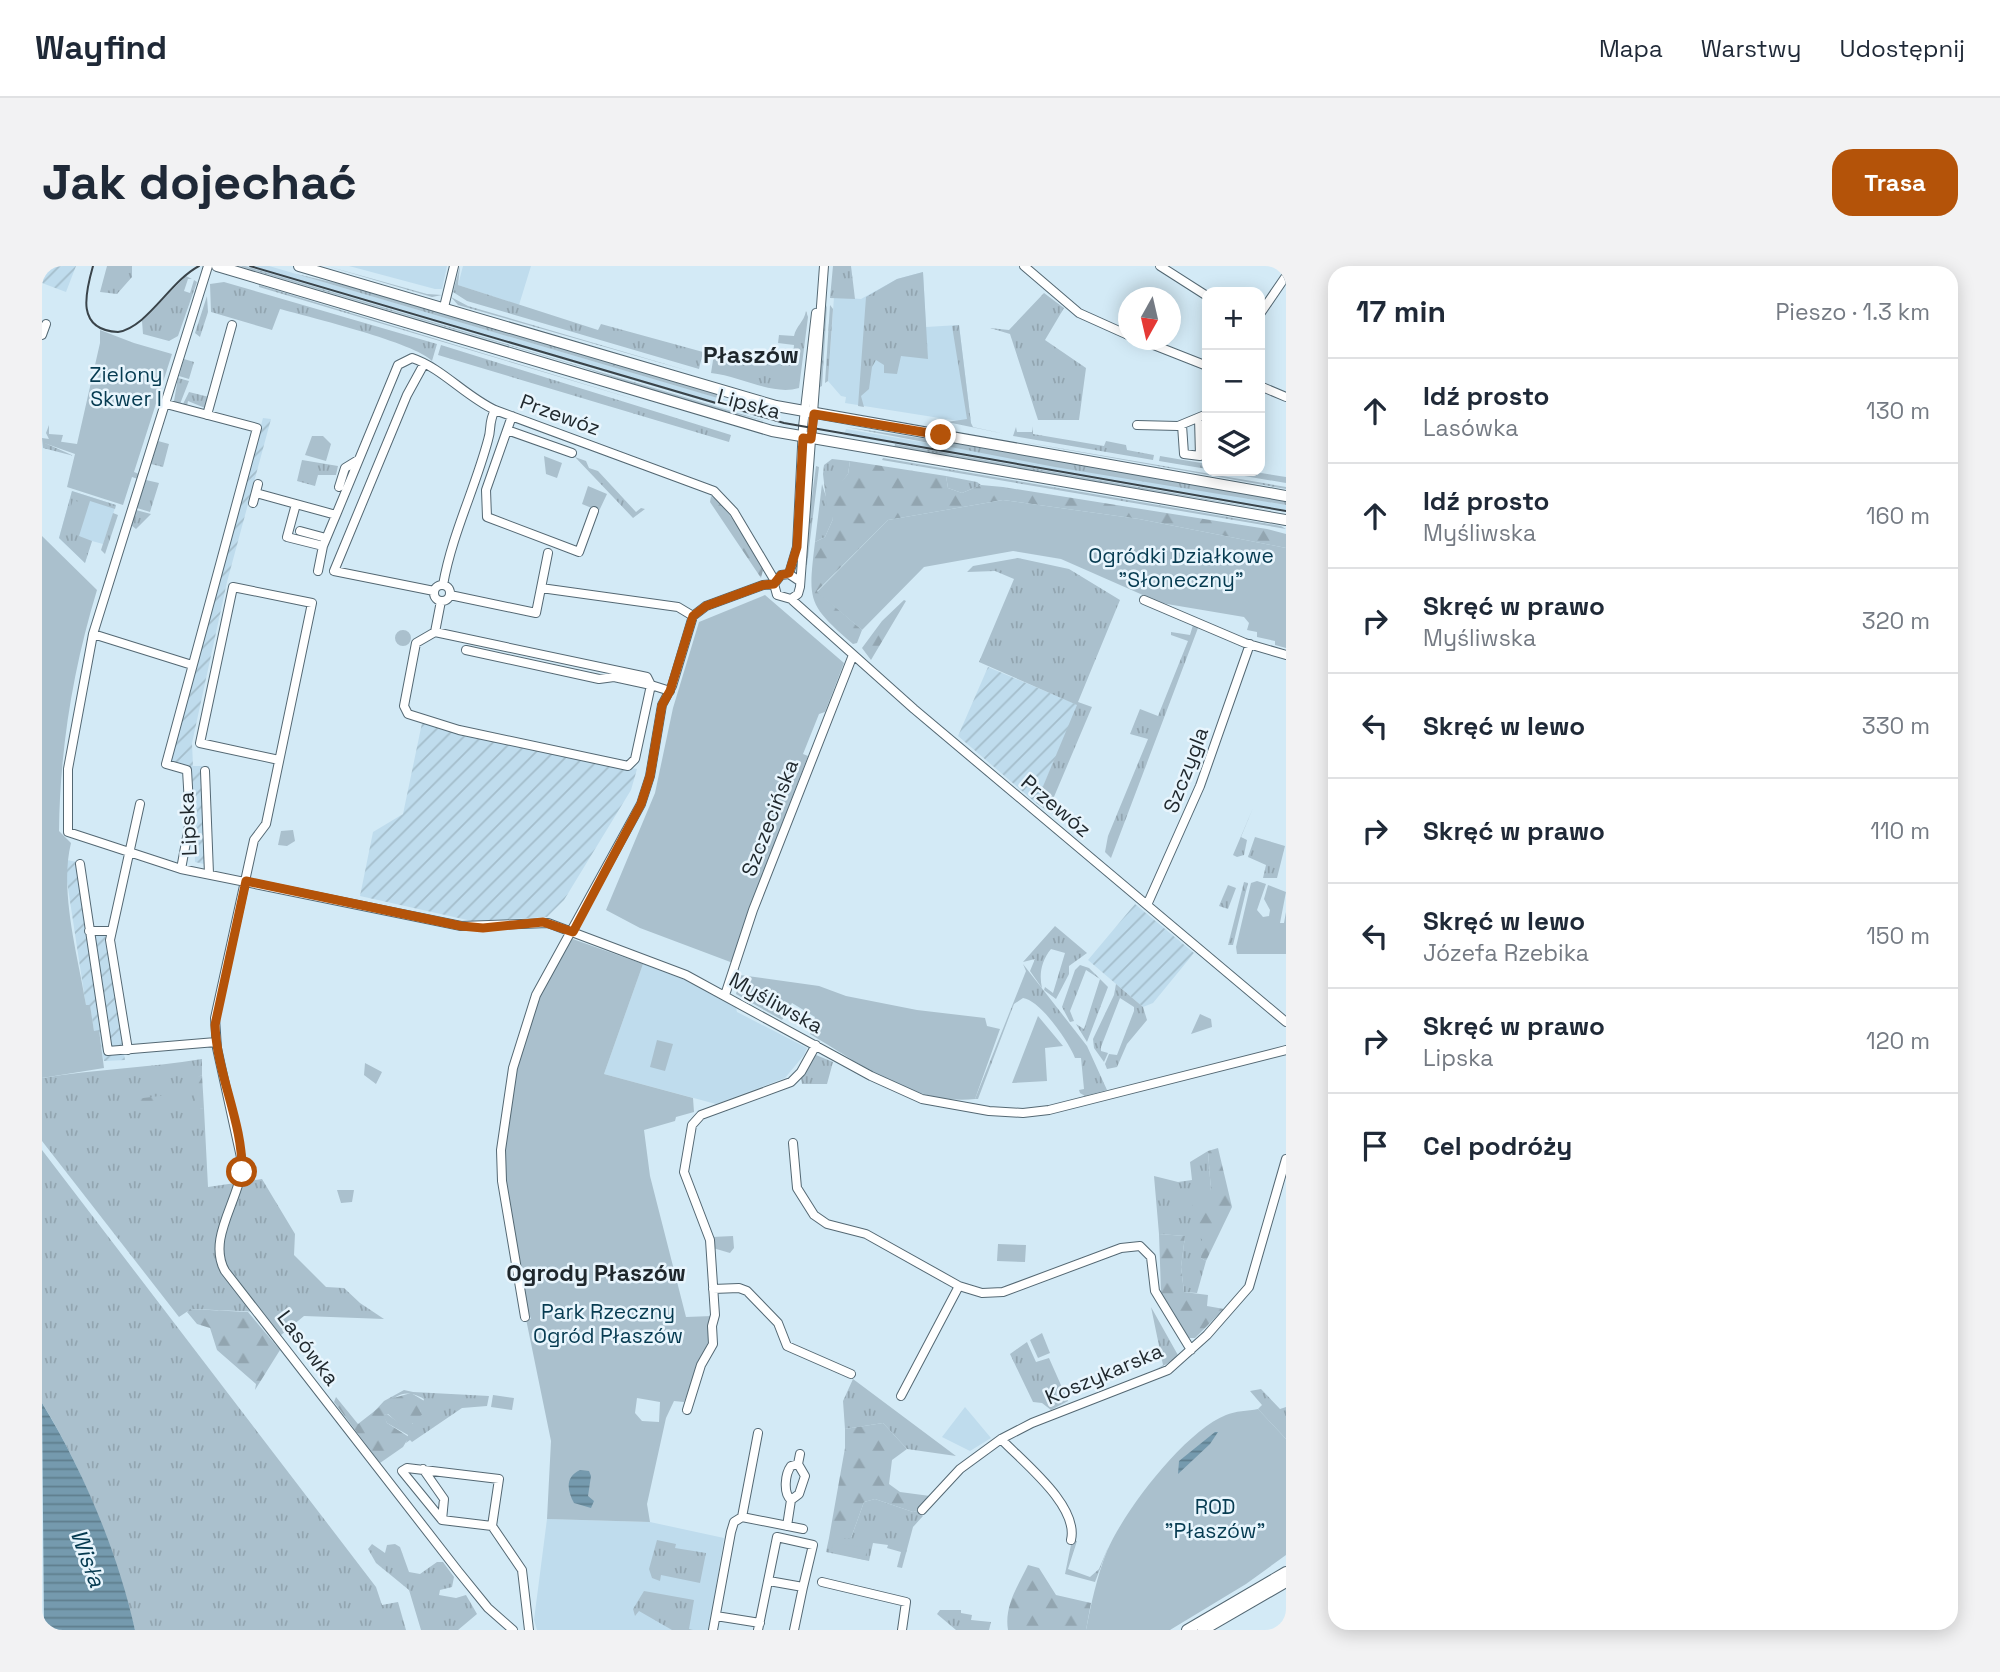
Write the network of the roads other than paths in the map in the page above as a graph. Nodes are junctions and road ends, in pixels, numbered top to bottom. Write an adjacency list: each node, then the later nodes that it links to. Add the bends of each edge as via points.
1 (208, 266): 21 (street)
2 (217, 266): 31 (main road, Lipska, via 678,406)
3 (299, 266): 10 (main road, Lipska)
4 (454, 266): 10 (street)
5 (824, 266): 23 (street)
6 (1024, 266): 14 (street, via 1079,313)
7 (1160, 266): 9 (street)
8 (1286, 276): 11 (street)
9 (1202, 293)
10 (444, 307): 23 (main road, Lipska)
11 (1265, 307)
12 (47, 324): 15 (street)
13 (232, 325): 24 (street)
14 (1118, 330)
15 (42, 335)
16 (1166, 350): 18 (street)
17 (424, 363): 22 (street, Przewóz); 33 (street, via 412,358 399,363); 51 (street, via 402,405 334,571)
18 (1202, 364)
19 (1265, 388): 20 (street)
20 (1286, 397)
21 (166, 404): 24 (street); 58 (street)
22 (495, 410): 25 (street, Przewóz); 49 (street)
23 (809, 413): 31 (street); 37 (main road, Lipska)
24 (207, 415): 65 (street, via 257,428)
25 (512, 416): 30 (street); 48 (street, Przewóz, via 714,491)
26 (1202, 416): 28 (street)
27 (1138, 425): 28 (street)
28 (1182, 425): 29 (street, via 1184,454 1200,456)
29 (1202, 429)
30 (507, 430): 32 (street); 40 (street, via 486,490 487,517 579,552)
31 (807, 439): 42 (main road, Lipska); 47 (street); 48 (street, via 797,547)
32 (572, 453)
33 (358, 460): 35 (street, via 345,468); 41 (street)
34 (258, 484): 36 (street)
35 (340, 488)
36 (256, 493): 38 (street); 39 (street)
37 (1286, 496)
38 (253, 503)
39 (296, 504): 41 (street); 44 (street, via 287,537)
40 (594, 511)
41 (336, 514): 44 (street)
42 (1284, 520)
43 (300, 531): 44 (street)
44 (325, 542): 46 (street)
45 (548, 553): 50 (street)
46 (318, 571)
47 (798, 580): 48 (street); 53 (street)
48 (779, 581): 53 (street, Przewóz, via 783,599); 56 (street, via 706,606)
49 (443, 585): 51 (street); 52 (street)
50 (541, 588): 52 (street, via 536,613); 56 (street, via 678,607)
51 (434, 591): 55 (street)
52 (450, 595): 55 (street)
53 (794, 596): 62 (street, Przewóz)
54 (1144, 600): 59 (street)
55 (441, 601): 57 (street)
56 (693, 616): 67 (street)
57 (435, 632): 60 (street); 66 (street, via 416,643 405,711 459,730 628,766 635,759)
58 (93, 634): 65 (street); 71 (street, Myśliwska, via 68,769 67,827 68,832)
59 (1250, 644): 63 (street); 76 (street, Szczygla, via 1200,786)
60 (506, 647): 64 (street); 66 (street, via 594,661 647,677)
61 (466, 650): 64 (street)
62 (853, 655): 76 (street, Przewóz); 80 (street, Szczecińska, via 753,910)
63 (1286, 655)
64 (503, 658): 66 (street, via 599,679 614,677)
65 (192, 665): 73 (street, via 166,764 187,770 190,821)
66 (652, 685): 67 (street)
67 (670, 691): 79 (street, via 662,705 641,804)
68 (279, 760): 68 (street, via 312,603 233,587 200,743); 75 (street, via 266,824 254,839)
69 (205, 771): 74 (street, Lipska)
70 (141, 804): 71 (street)
71 (128, 852): 73 (street, Myśliwska); 78 (street)
72 (80, 863): 77 (street)
73 (181, 869): 74 (street, Myśliwska)
74 (209, 874): 75 (street, Myśliwska)
75 (246, 881): 79 (street, Myśliwska, via 461,926 543,922); 82 (street, via 217,1006)
76 (1147, 905): 81 (street, Przewóz)
77 (89, 931): 78 (street); 84 (street, via 108,1052)
78 (111, 931): 84 (street)
79 (573, 932): 80 (street, Myśliwska, via 686,975); 90 (street, via 527,1017 513,1068 501,1150 505,1206)
80 (725, 995): 83 (street, Myśliwska)
81 (1286, 1022)
82 (216, 1042): 84 (street); 115 (street, Lasówka, via 242,1162 218,1247 221,1263 458,1571)
83 (816, 1045): 85 (street, Myśliwska, via 922,1099 956,1108 1023,1113); 89 (street, via 791,1082 701,1115 692,1125 684,1177 708,1234)
84 (128, 1050)
85 (1286, 1050)
86 (793, 1143): 88 (street, via 797,1188 814,1215 827,1224 866,1234)
87 (1286, 1159): 91 (street, Koszykarska, via 1250,1287)
88 (959, 1286): 91 (street, via 982,1293 1003,1292 1098,1255 1140,1246 1151,1257 1155,1291); 93 (street)
89 (713, 1289): 92 (street, via 747,1291 778,1323 787,1346); 94 (street, via 713,1344)
90 (524, 1317)
91 (1191, 1350): 96 (street, Koszykarska, via 1165,1371)
92 (851, 1374)
93 (901, 1396)
94 (687, 1410)
95 (758, 1433): 102 (street)
96 (1001, 1439): 101 (street, Koszykarska, via 960,1469); 107 (street, via 1066,1509 1073,1524)
97 (800, 1454): 98 (street)
98 (798, 1464): 100 (street, via 805,1476 799,1494); 100 (street, via 787,1472 786,1491)
99 (423, 1469): 103 (street, via 444,1499); 103 (street, via 402,1471); 104 (street, via 499,1479)
100 (791, 1500): 105 (street)
101 (922, 1510)
102 (742, 1517): 105 (street); 113 (street, via 731,1532)
103 (442, 1520): 104 (street)
104 (492, 1526): 116 (street, via 522,1570)
105 (787, 1526): 106 (street)
106 (803, 1529)
107 (1071, 1540)
108 (1286, 1572): 120 (main road)
109 (769, 1581): 112 (street); 112 (street, via 777,1537 813,1545); 114 (street)
110 (1286, 1581): 121 (main road)
111 (822, 1582): 119 (street, via 906,1602)
112 (803, 1587): 118 (street)
113 (716, 1616): 114 (street); 117 (street)
114 (759, 1627)
115 (513, 1630)
116 (529, 1630)
117 (713, 1630)
118 (794, 1630)
119 (902, 1630)
120 (1187, 1630)
121 (1203, 1630)

